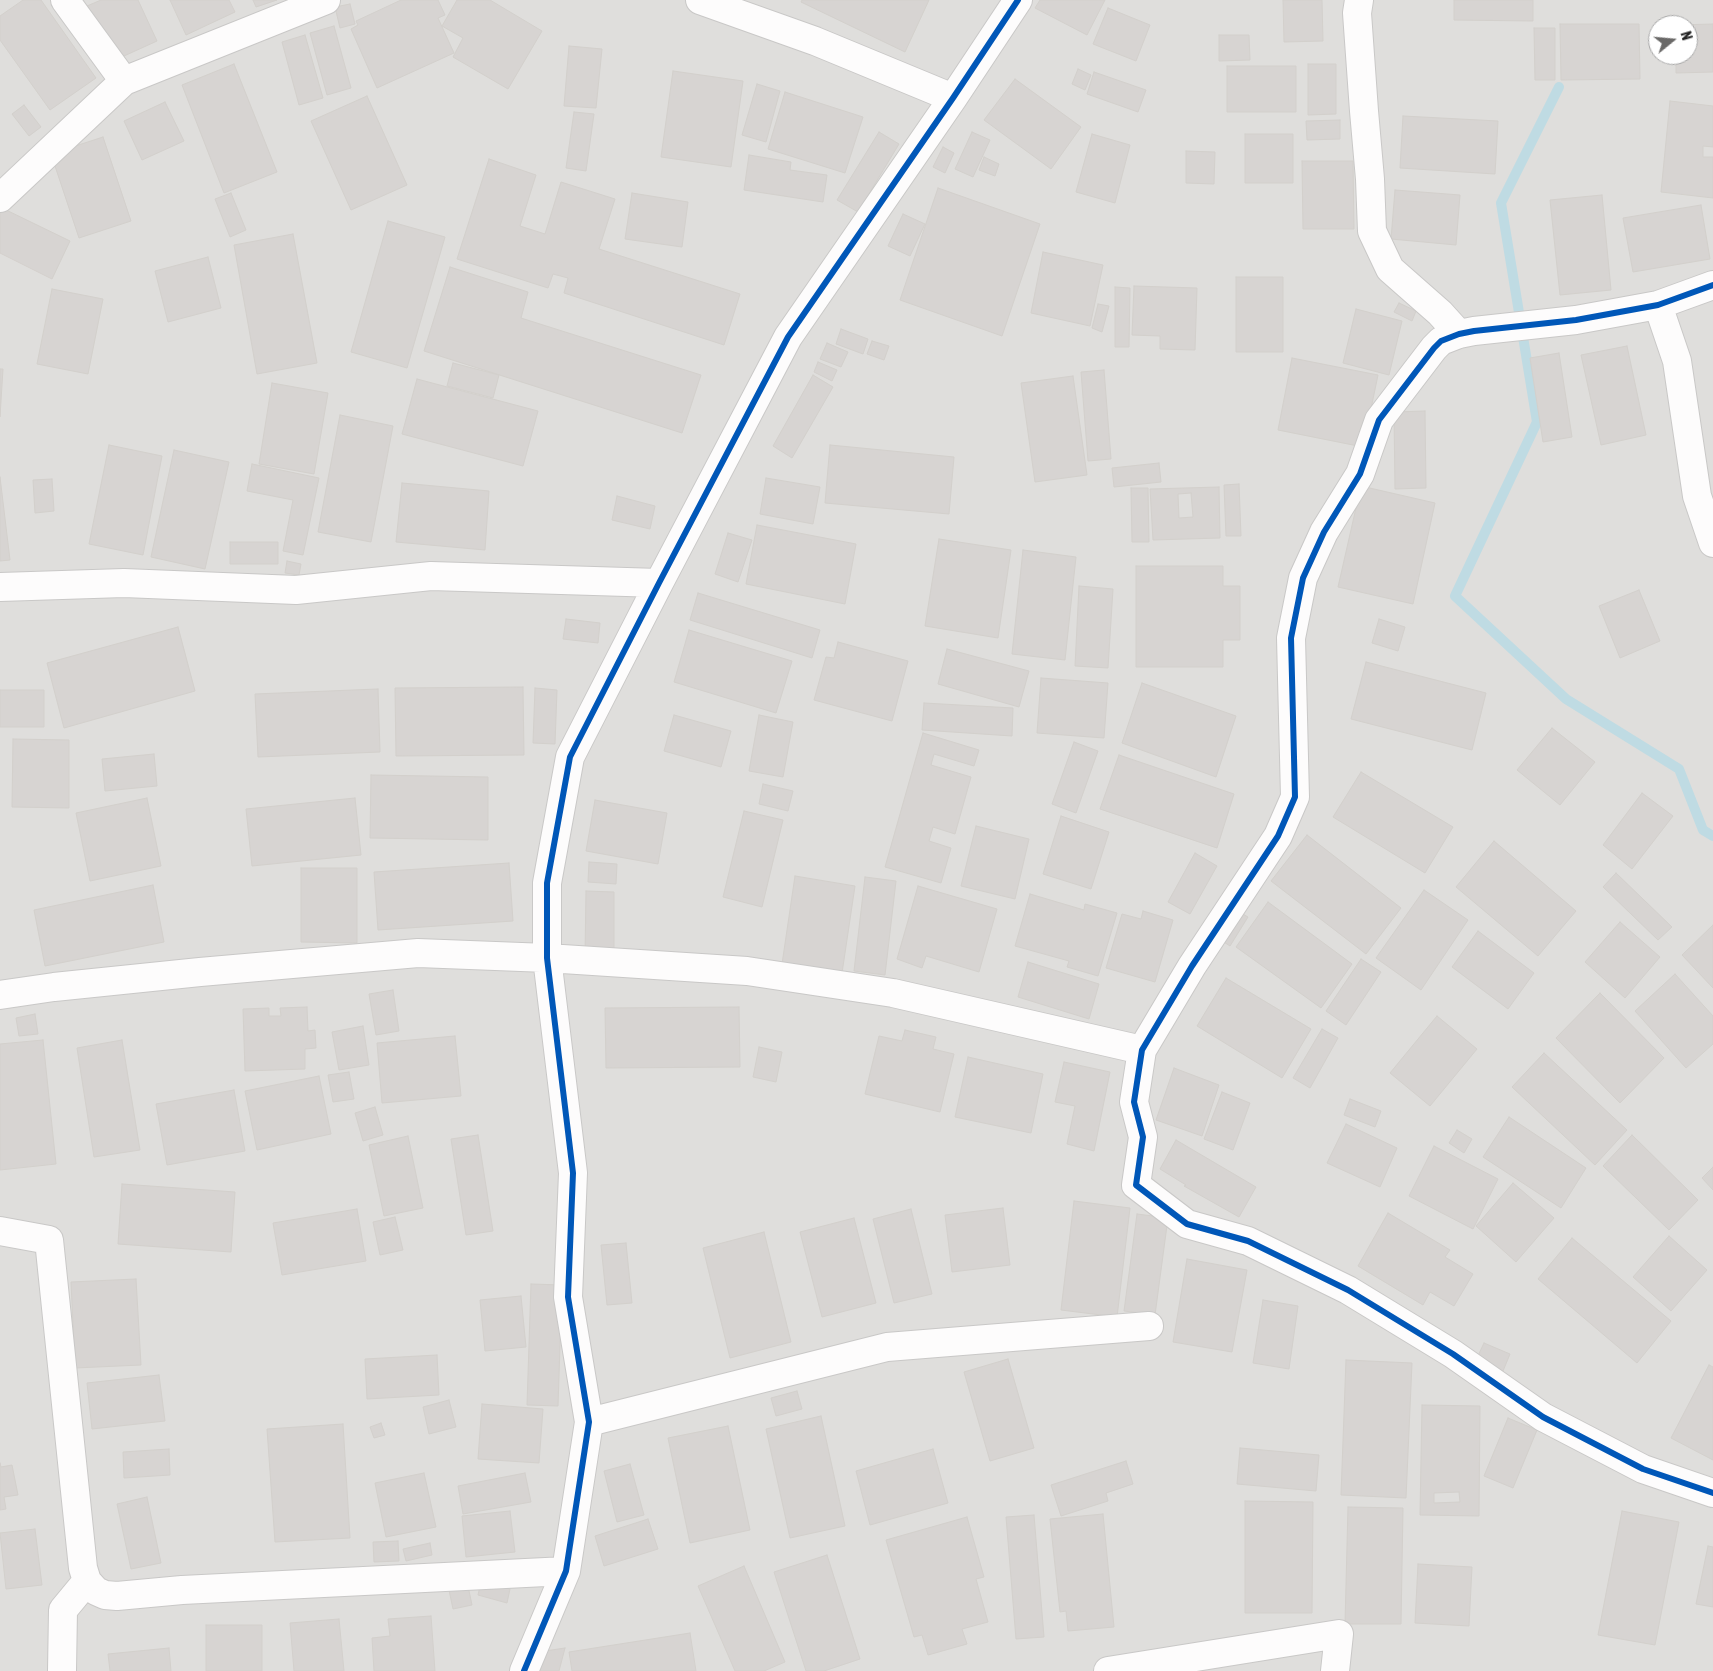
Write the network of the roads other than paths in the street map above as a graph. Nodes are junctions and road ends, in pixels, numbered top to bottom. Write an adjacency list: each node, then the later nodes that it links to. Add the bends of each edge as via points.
1 (65, 0): 6 (street)
2 (326, 0): 6 (street)
3 (700, 0): 7 (street)
4 (1018, 0): 7 (street)
5 (1359, 0): 11 (street, via 1357,13 1372,231 1390,269)
6 (124, 81): 8 (street)
7 (953, 98): 13 (street, via 788,337)
8 (0, 198)
9 (1713, 285): 10 (street)
10 (1658, 305): 11 (street, via 1576,320); 12 (street, via 1677,361 1698,496)
11 (1459, 334): 17 (street, via 1441,341 1434,348 1379,420 1360,474 1324,532 1303,578 1291,638 1295,797 1278,836 1192,966)
12 (1713, 543)
13 (659, 583): 14 (street, via 431,576 296,590 124,583); 15 (street, via 570,757 547,883)
14 (0, 587)
15 (547, 958): 16 (street, via 418,954 190,973); 17 (street, via 747,971 883,991); 20 (street, via 574,1173 568,1297)
16 (0, 994)
17 (1142, 1050): 21 (street, via 1134,1102 1143,1137 1136,1185 1187,1224 1248,1241 1348,1290 1453,1354 1543,1417 1643,1469)
18 (0, 1231): 23 (street, via 49,1240)
19 (1149, 1326): 20 (street, via 888,1347)
20 (589, 1422): 22 (street)
21 (1713, 1493)
22 (566, 1571): 23 (street, via 117,1596 96,1591); 25 (street)
23 (87, 1581): 24 (street, via 63,1610)
24 (62, 1671)
25 (524, 1671)
26 (1108, 1671): 27 (street, via 1339,1634)
27 (1335, 1671)

